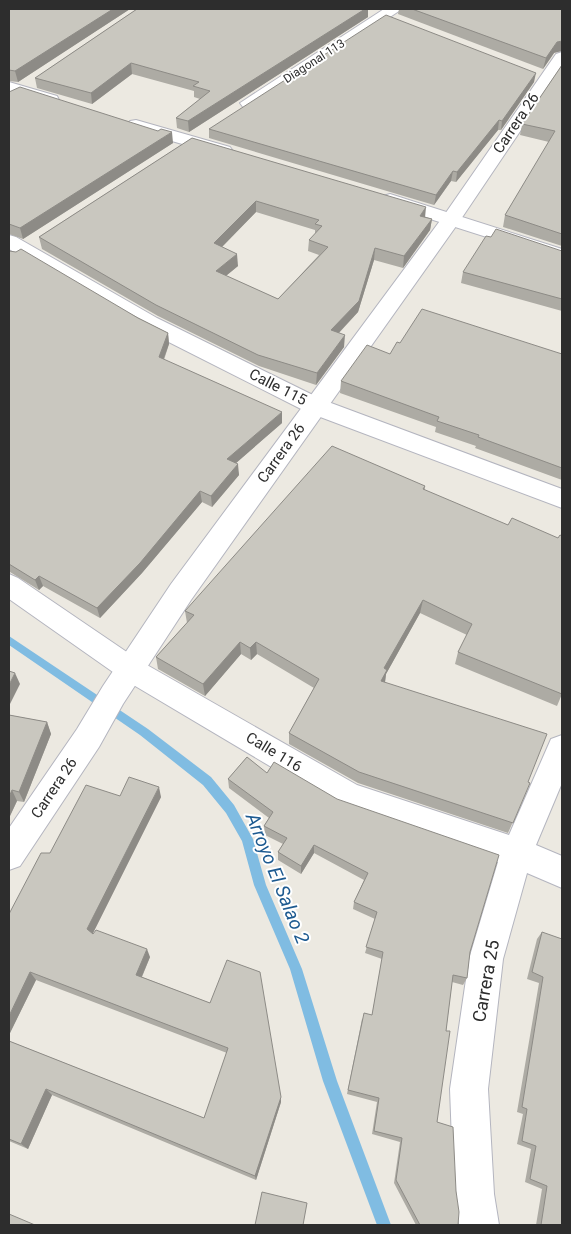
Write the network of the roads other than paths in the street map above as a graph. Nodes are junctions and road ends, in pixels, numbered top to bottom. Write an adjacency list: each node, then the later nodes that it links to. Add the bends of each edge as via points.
1 (364, 9): 2 (street)
2 (392, 16): 7 (street, Diagonal 113)
3 (562, 57): 14 (street, Carrera 26, via 541,76)
4 (36, 79): 5 (street)
5 (12, 91): 6 (street)
6 (67, 104)
7 (232, 114)
8 (115, 119): 10 (street)
9 (208, 131): 10 (street)
10 (191, 142): 11 (street); 12 (street)
11 (174, 152)
12 (237, 155)
13 (377, 196): 14 (street)
14 (452, 218): 16 (street); 17 (street, Carrera 26)
15 (21, 247): 17 (street, Calle 115, via 148,322)
16 (562, 255)
17 (315, 406): 18 (street, Calle 115); 20 (street, Carrera 26, via 181,592)
18 (562, 499)
19 (9, 585): 20 (street, Calle 116)
20 (130, 669): 22 (street, Carrera 26, via 88,738); 23 (street, Calle 116, via 348,796)
21 (562, 748): 23 (street, Carrera 25)
22 (11, 848)
23 (517, 853): 24 (street, Calle 116); 25 (street, Carrera 25, via 486,960 469,1089 474,1194)
24 (562, 872)
25 (479, 1225)

